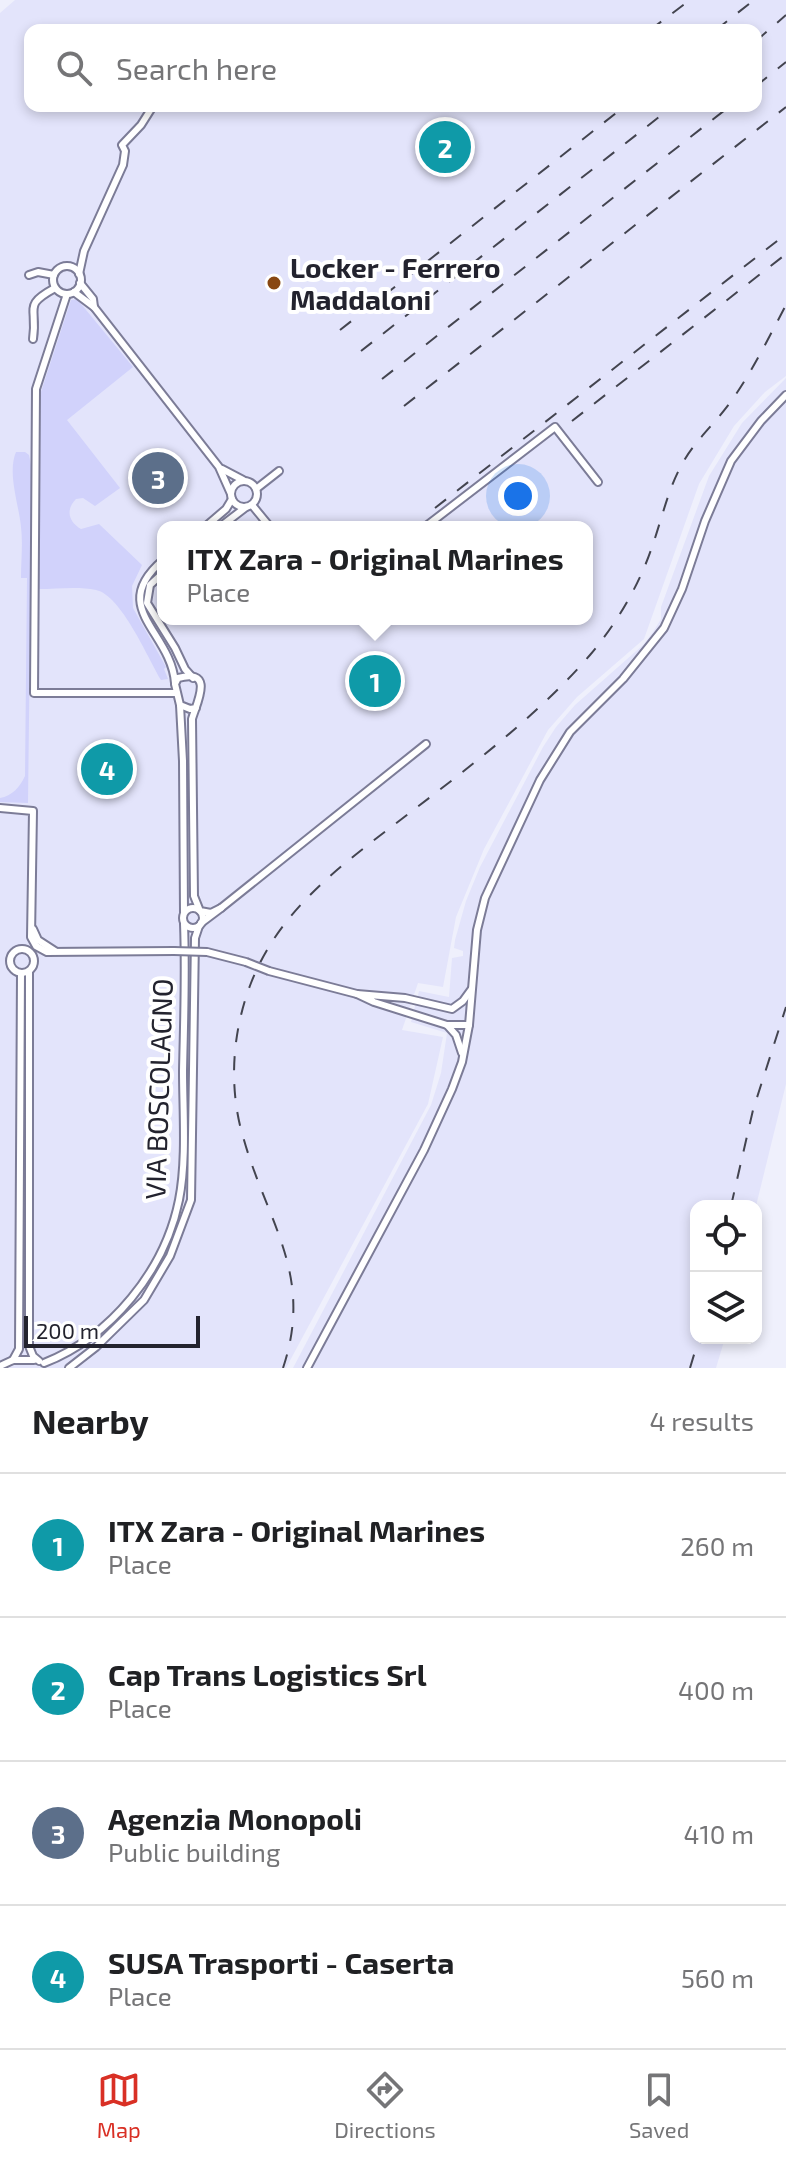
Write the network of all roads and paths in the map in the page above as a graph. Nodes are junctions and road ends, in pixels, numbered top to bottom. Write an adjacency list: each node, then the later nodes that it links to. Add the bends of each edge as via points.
1 (149, 112): 2 (street, via 122,145 123,165)
2 (84, 251): 3 (street); 4 (street)
3 (68, 266): 4 (street); 6 (street)
4 (79, 274): 7 (street)
5 (29, 275): 6 (street)
6 (54, 275): 8 (street)
7 (80, 283): 9 (street); 10 (street)
8 (55, 288): 9 (street); 11 (street, via 34,302)
9 (70, 293): 10 (street); 30 (street, via 36,389 34,693)
10 (94, 307): 13 (street)
11 (33, 339)
12 (786, 395): 40 (street, via 731,461 664,628 570,732 541,777 485,898)
13 (219, 467): 15 (street); 18 (street)
14 (279, 471): 17 (street)
15 (245, 481): 17 (street); 18 (street, via 237,483)
16 (598, 482): 23 (street, via 555,427)
17 (256, 489): 19 (street)
18 (231, 496): 19 (street, via 237,506); 20 (street)
19 (249, 506): 21 (street); 22 (street)
20 (212, 521)
21 (228, 521)
22 (264, 521)
23 (433, 521)
24 (157, 566): 29 (street, VIA BOSCOLAGNO, via 145,578 138,599 167,653)
25 (157, 579): 26 (street, VIA BOSCOLAGNO, via 150,585 147,603)
26 (157, 619)
27 (161, 625): 28 (street, VIA BOSCOLAGNO)
28 (193, 678): 29 (street, via 178,678); 32 (street, VIA BOSCOLAGNO, via 202,692)
29 (175, 684): 30 (street, VIA BOSCOLAGNO)
30 (176, 693): 31 (street, VIA BOSCOLAGNO)
31 (180, 705): 32 (street); 37 (street, VIA BOSCOLAGNO)
32 (196, 708): 36 (street, VIA BOSCOLAGNO, via 194,896)
33 (426, 744): 35 (street)
34 (0, 808): 41 (street, VIA BOSCOLAGNO, bridge, via 33,811 32,928 38,940 55,951 207,952)
35 (221, 908): 36 (street); 39 (street)
36 (200, 911): 37 (street); 39 (street, VIA BOSCOLAGNO)
37 (184, 912): 38 (street, VIA BOSCOLAGNO)
38 (184, 924): 39 (street); 49 (street, VIA BOSCOLAGNO, via 182,1178 173,1223 161,1254 136,1292 97,1334 68,1354)
39 (200, 925): 52 (street, VIA BOSCOLAGNO, via 195,938 191,1200 170,1256 144,1300)
40 (473, 986): 44 (street); 45 (street)
41 (357, 994): 42 (street, VIA BOSCOLAGNO); 43 (street, VIA BOSCOLAGNO)
42 (393, 997): 43 (street, via 398,1003); 44 (street, VIA BOSCOLAGNO)
43 (391, 1008): 46 (street, VIA BOSCOLAGNO)
44 (452, 1009): 45 (street, VIA BOSCOLAGNO)
45 (470, 1022): 46 (street, VIA BOSCOLAGNO); 47 (street)
46 (447, 1025): 47 (street, via 459,1042)
47 (462, 1062): 53 (street, via 424,1150)
48 (13, 1360): 49 (street, VIA BOSCOLAGNO); 49 (street, via 19,1349 25,972 29,1346); 50 (street, VIA BOSCOLAGNO)
49 (42, 1362): 51 (street)
50 (0, 1366)
51 (51, 1368)
52 (69, 1368)
53 (307, 1368)

